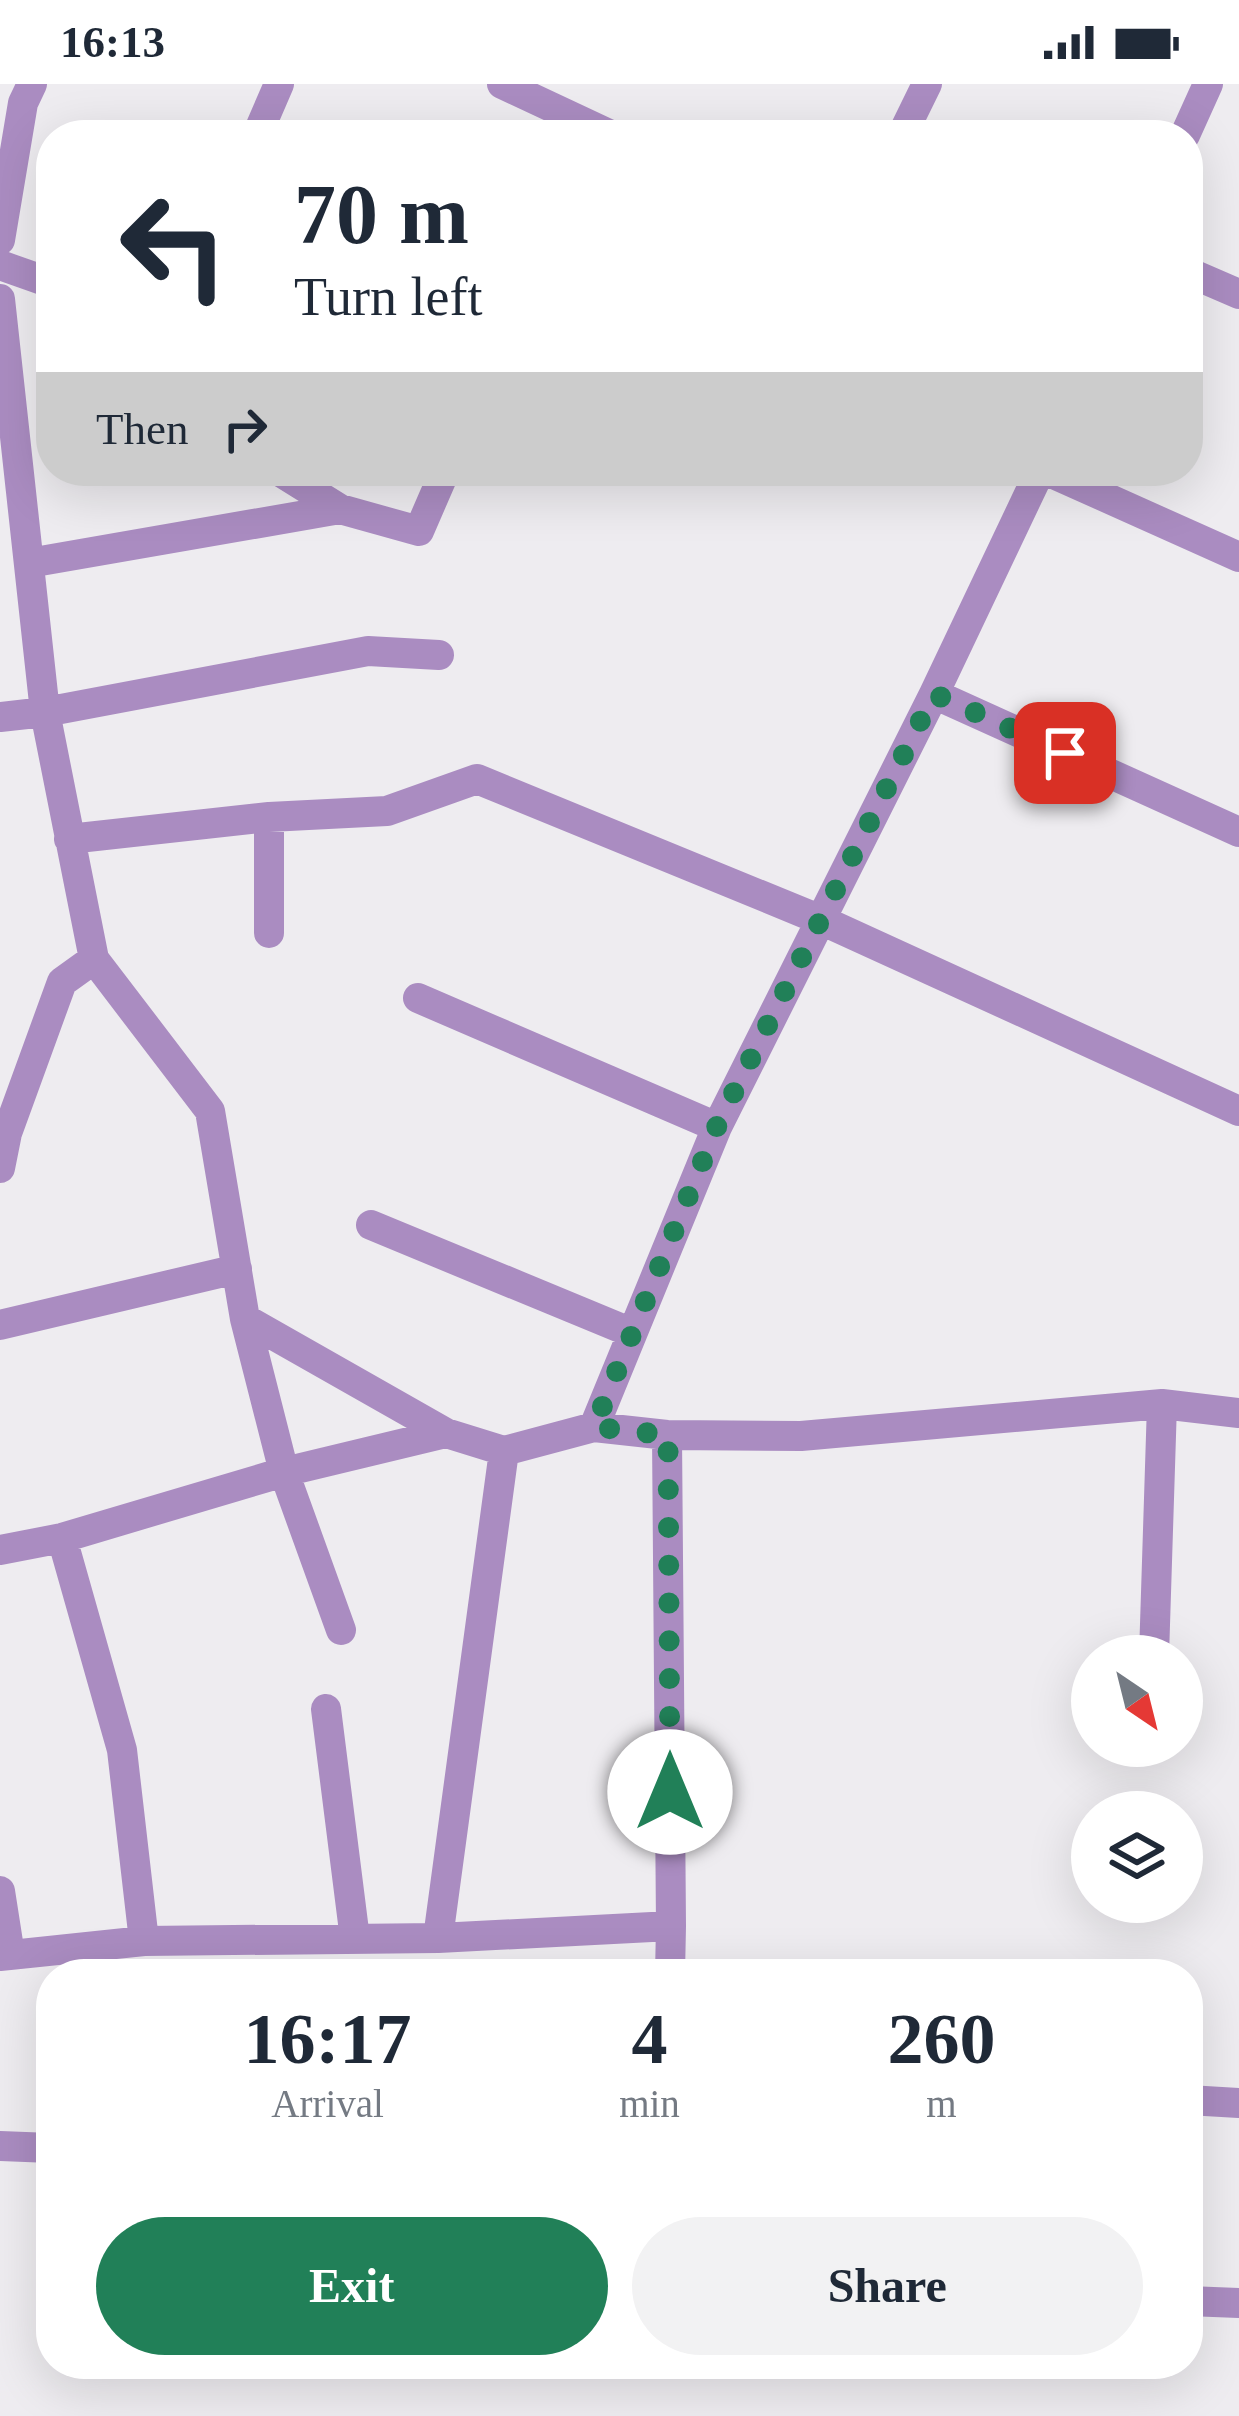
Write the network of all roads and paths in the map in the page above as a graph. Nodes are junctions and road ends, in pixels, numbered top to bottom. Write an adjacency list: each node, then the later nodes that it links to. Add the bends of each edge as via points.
1 (32, 84): 10 (street)
2 (279, 84): 6 (street)
3 (502, 84): 7 (street)
4 (927, 84): 8 (street)
5 (1208, 84): 9 (street)
6 (263, 120)
7 (579, 120)
8 (909, 120)
9 (1192, 120)
10 (0, 240)
11 (0, 265): 12 (street)
12 (36, 278)
13 (1203, 279): 14 (street)
14 (1239, 295)
15 (0, 299): 22 (street)
16 (303, 486): 20 (street)
17 (439, 486): 20 (street, via 419,531)
18 (1037, 486): 24 (street)
19 (1078, 486): 21 (street)
20 (340, 509): 22 (street)
21 (1239, 557)
22 (29, 563): 25 (street)
23 (439, 656): 25 (street, via 368,651)
24 (934, 694): 28 (street); 30 (street)
25 (45, 712): 26 (street); 29 (street)
26 (0, 717)
27 (268, 817): 29 (street); 30 (street, via 387,812 477,779); 31 (street)
28 (1239, 832)
29 (69, 839): 32 (street)
30 (821, 920): 34 (street); 35 (street)
31 (269, 933)
32 (94, 958): 36 (street, via 62,982); 39 (street, via 210,1111)
33 (418, 998): 35 (street)
34 (1239, 1112)
35 (717, 1126): 42 (street)
36 (3, 1133): 37 (street)
37 (0, 1168)
38 (371, 1225): 42 (street)
39 (237, 1269): 40 (street); 41 (street)
40 (245, 1319): 46 (street); 49 (street)
41 (0, 1325)
42 (630, 1332): 45 (street)
43 (1162, 1404): 44 (street); 47 (street, via 801,1436); 53 (street)
44 (1239, 1413)
45 (594, 1427): 47 (street); 48 (street)
46 (446, 1432): 48 (street); 49 (street)
47 (668, 1435): 56 (street)
48 (504, 1451): 57 (street)
49 (284, 1472): 50 (street); 52 (street)
50 (62, 1538): 51 (street); 59 (street, via 122,1750)
51 (0, 1550)
52 (340, 1630)
53 (1155, 1635)
54 (326, 1709): 58 (street)
55 (0, 1891): 60 (street)
56 (671, 1926): 57 (street); 61 (street)
57 (438, 1938): 58 (street)
58 (355, 1939): 59 (street)
59 (144, 1940): 60 (street)
60 (5, 1955)
61 (670, 1959)
62 (1203, 2101): 63 (street)
63 (1239, 2103)
64 (0, 2146): 65 (street)
65 (36, 2147)
66 (1203, 2302): 67 (street)
67 (1239, 2303)

